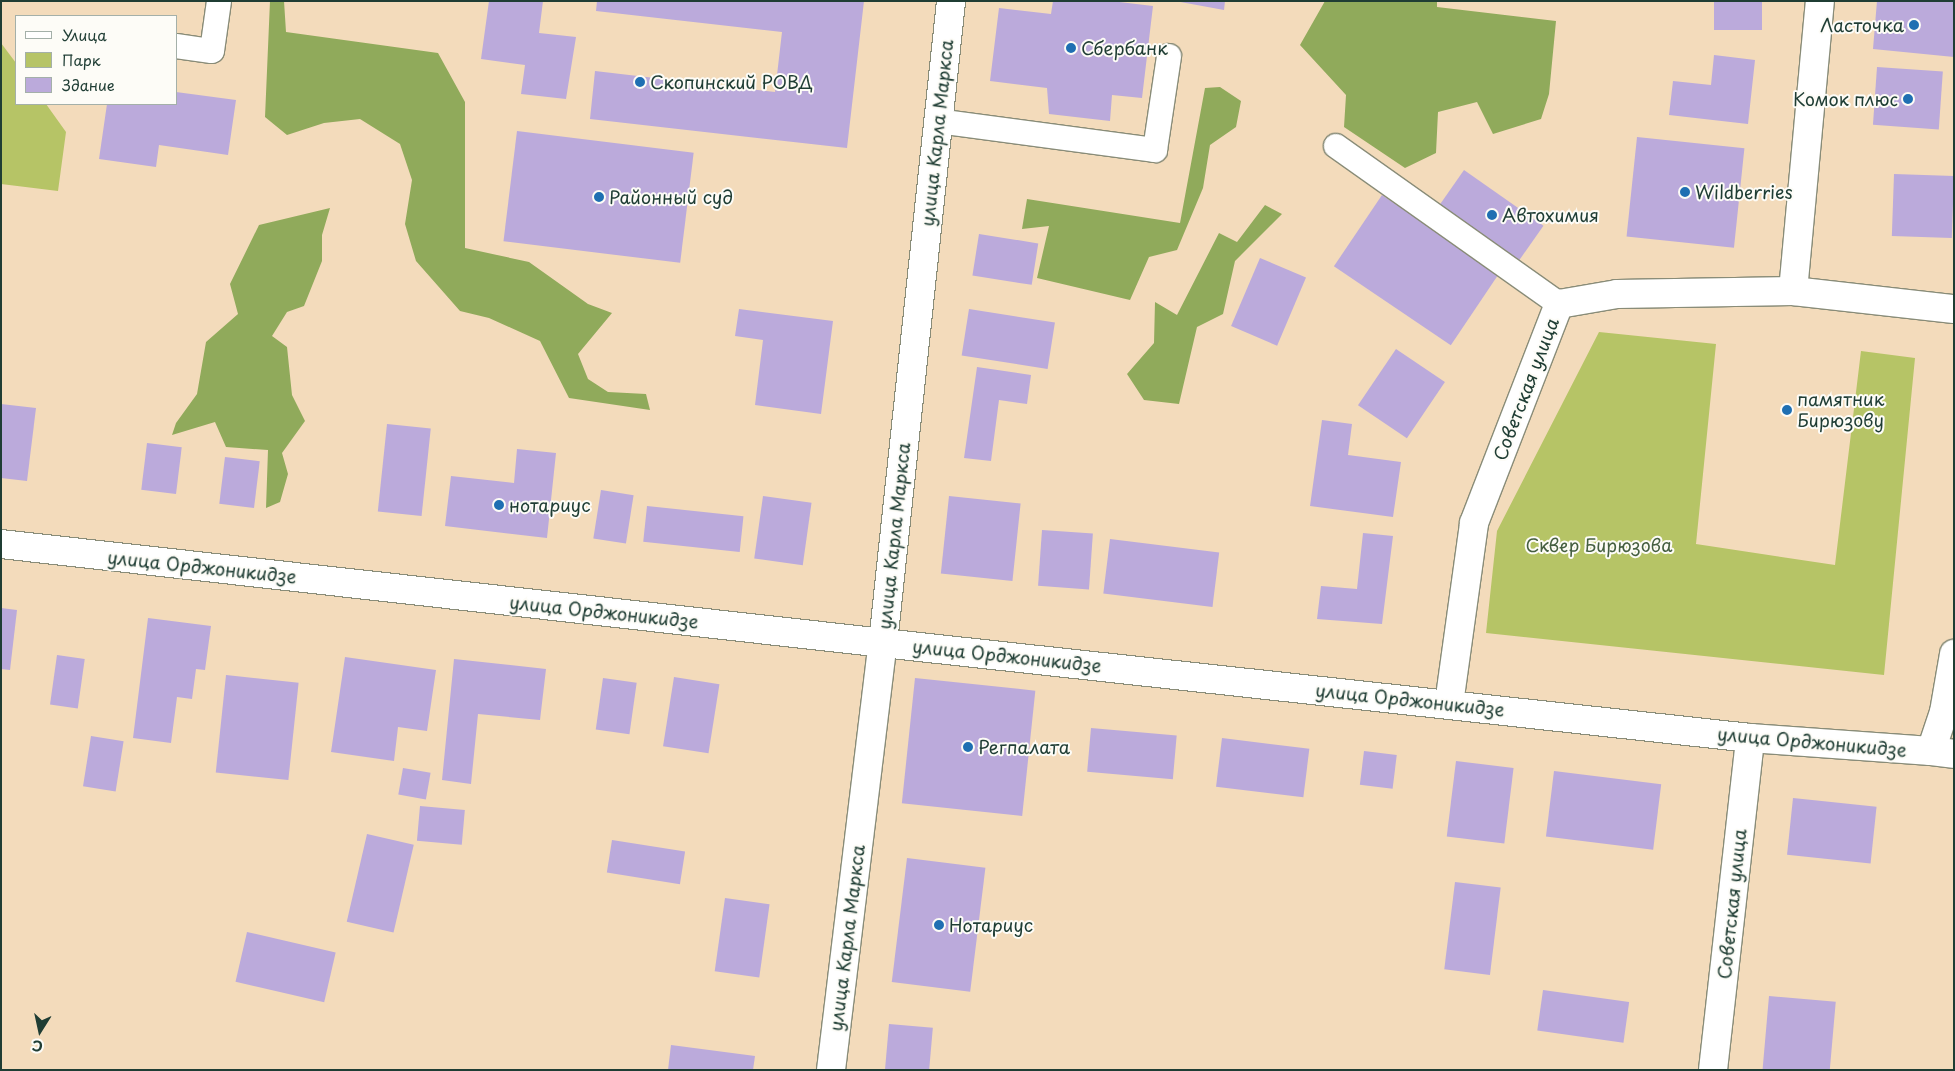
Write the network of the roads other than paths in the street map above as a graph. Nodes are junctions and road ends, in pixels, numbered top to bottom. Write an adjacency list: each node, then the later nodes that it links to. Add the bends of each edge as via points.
1 (219, 1): 4 (lane, via 212,51)
2 (952, 1): 6 (street, улица Карла Маркса)
3 (1820, 1): 8 (street)
4 (178, 46)
5 (1169, 56): 6 (lane, via 1155,150)
6 (937, 121): 12 (street, улица Карла Маркса)
7 (1336, 146): 9 (lane)
8 (1793, 291): 9 (street, Советская улица, via 1617,294); 10 (street, Советская улица)
9 (1559, 304): 14 (street, Советская улица, via 1474,523)
10 (1954, 309)
11 (1, 544): 12 (street, улица Орджоникидзе)
12 (883, 643): 14 (street, улица Орджоникидзе); 17 (street, улица Карла Маркса)
13 (1954, 654): 16 (street, via 1944,712)
14 (1449, 704): 15 (street, улица Орджоникидзе)
15 (1750, 738): 16 (street, улица Орджоникидзе); 18 (street, Советская улица)
16 (1942, 752)
17 (831, 1070)
18 (1713, 1070)

